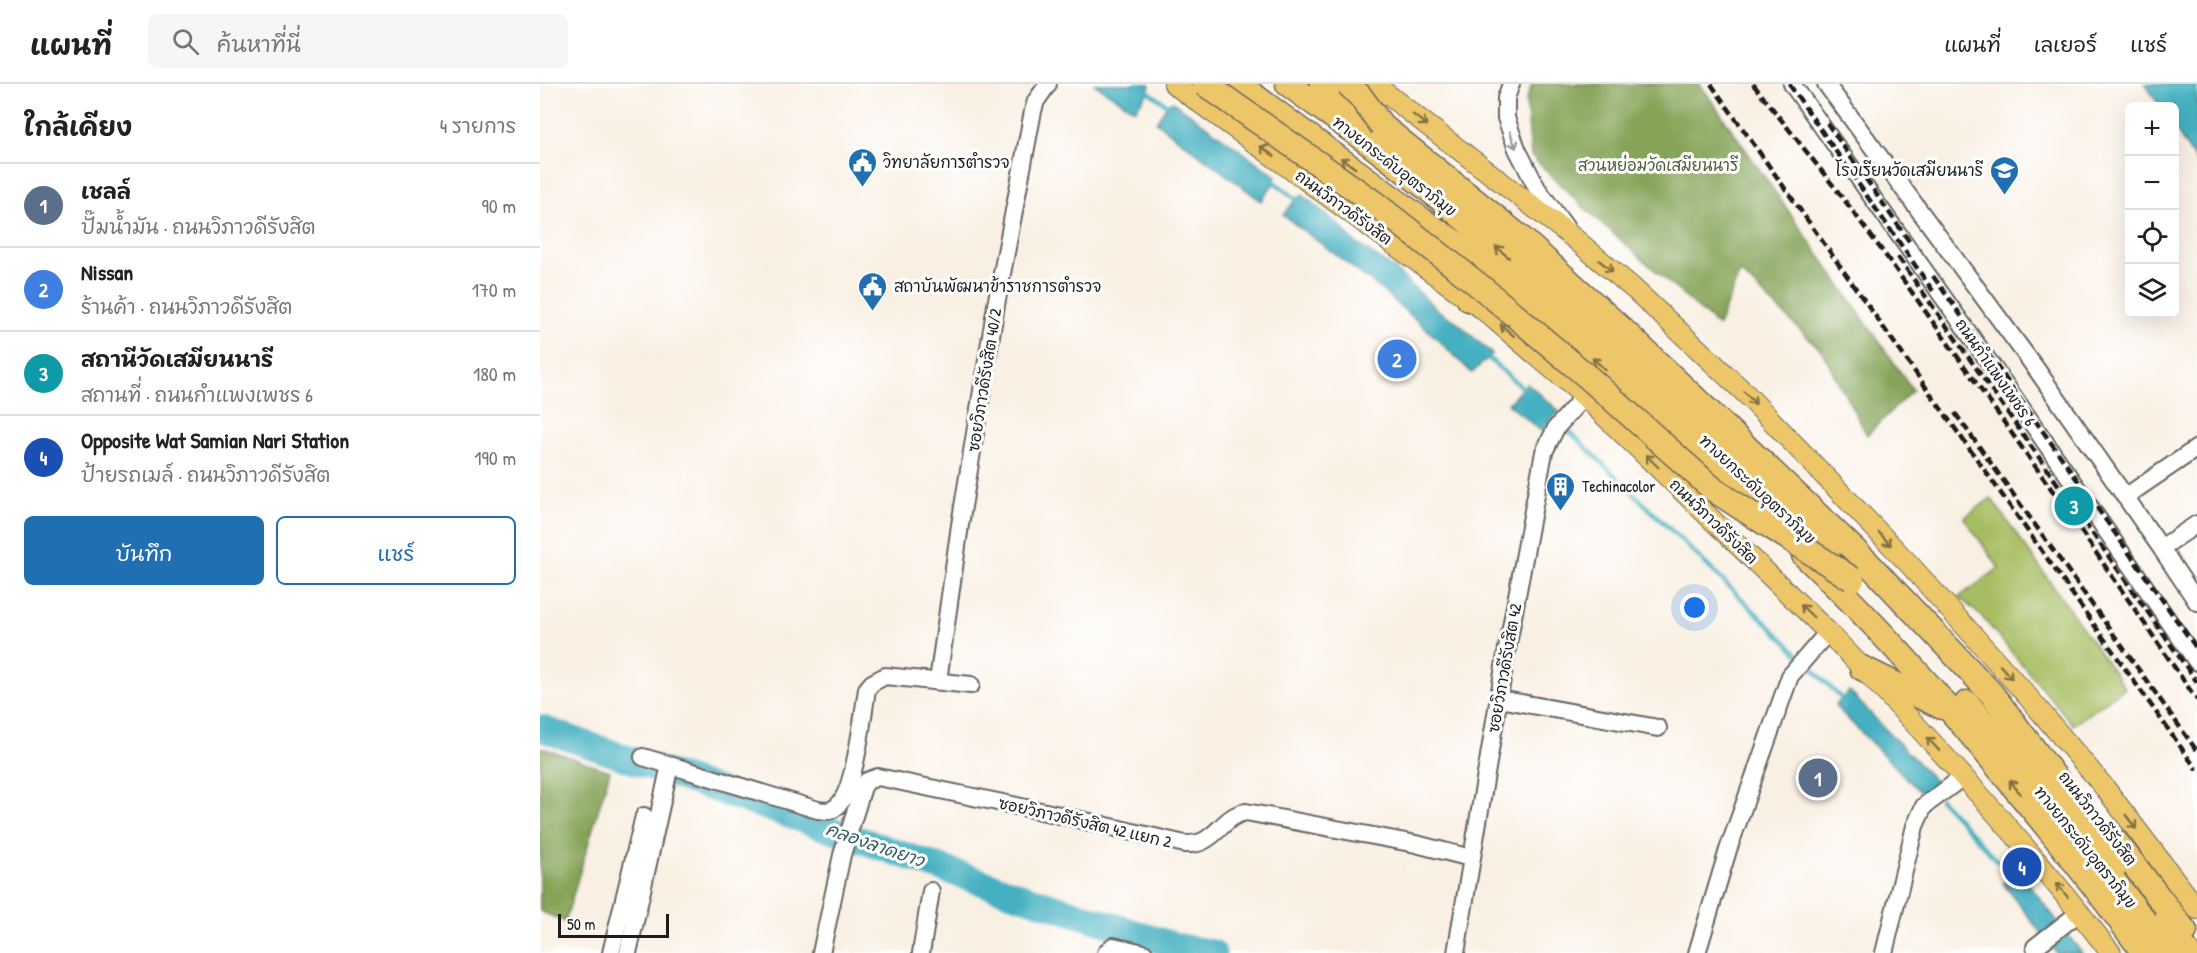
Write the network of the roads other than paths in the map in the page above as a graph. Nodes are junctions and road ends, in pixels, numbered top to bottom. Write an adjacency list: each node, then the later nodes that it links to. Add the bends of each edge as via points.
1 (1048, 84): 27 (street, ซอยวิภาวดีรังสิต 40/2, via 1033,111 996,305)
2 (1174, 84): 16 (main road, ถนนวิภาวดีรังสิต, one-way to 2)
3 (1205, 84): 22 (highway, bridge, via 1373,202 1472,280 1714,489)
4 (1238, 84): 14 (highway, one-way to 4)
5 (1288, 84): 22 (highway, ทางยกระดับอุตราภิมุข, one-way to 5, bridge, via 1508,257 1402,168)
6 (1322, 84): 13 (highway, ทางยกระดับอุตราภิมุข)
7 (1336, 84): 41 (highway, ถนนวิภาวดีรังสิต, via 1524,229 1869,556 1994,686)
8 (1348, 84): 13 (highway, bridge)
9 (1374, 84): 15 (main road, ถนนวิภาวดีรังสิต, one-way to 15)
10 (1511, 84): 15 (street, one-way to 15, via 1506,118 1516,149 1537,188)
11 (1792, 84): 25 (street, ถนนกำแพงเพชร 6)
12 (1826, 84): 19 (street, via 2037,370)
13 (1382, 126): 54 (highway, ทางยกระดับอุตราภิมุข, via 1521,238 1600,309 1867,562 1991,693)
14 (1426, 223): 16 (highway); 30 (highway, one-way to 14, via 1841,590 1598,363 1495,270)
15 (1575, 240): 38 (main road, ถนนวิภาวดีรังสิต, one-way to 38, via 1634,289 1737,386 1901,556 2067,742)
16 (1469, 299): 17 (main road, ถนนวิภาวดีรังสิต, one-way to 16)
17 (1584, 396): 24 (main road, ถนนวิภาวดีรังสิต, one-way to 17); 29 (street, ซอยวิภาวดีรังสิต 42, via 1559,424 1544,452)
18 (2197, 448): 19 (street)
19 (2125, 497): 21 (street)
20 (2197, 524): 21 (street)
21 (2161, 548): 23 (street)
22 (1852, 579): 53 (highway, ทางยกระดับอุตราภิมุข, via 1971,707 2114,879)
23 (2197, 602)
24 (1828, 632): 26 (main road, ถนนวิภาวดีรังสิต); 49 (street, via 1796,667 1787,686 1732,839)
25 (2197, 662)
26 (1862, 668): 30 (highway); 34 (main road, ถนนวิภาวดีรังสิต, one-way to 26)
27 (938, 681): 28 (street); 33 (street, via 885,676 872,683 867,689 850,782 844,799 829,811)
28 (971, 685)
29 (1499, 699): 31 (street); 36 (street, ซอยวิภาวดีรังสิต 42)
30 (1955, 713): 52 (highway, one-way to 30, via 2099,891)
31 (1658, 728)
32 (643, 757): 33 (street)
33 (670, 768): 44 (street)
34 (1963, 777): 39 (main road, ถนนวิภาวดีรังสิต, one-way to 34, via 2019,838); 50 (street, via 1926,804 1915,826)
35 (644, 816): 43 (street)
36 (1471, 858): 45 (street, ซอยวิภาวดีรังสิต 42 แยก 2, via 1246,812 1238,813 1205,840 1185,844 878,777 862,787 842,855); 48 (street, ซอยวิภาวดีรังสิต 42)
37 (932, 891): 46 (street)
38 (2197, 909)
39 (2074, 916): 40 (street); 51 (main road, ถนนวิภาวดีรังสิต)
40 (2038, 945)
41 (2197, 945)
42 (1109, 950): 47 (street)
43 (611, 953)
44 (628, 953)
45 (821, 953)
46 (921, 953)
47 (1144, 953)
48 (1456, 953)
49 (1697, 953)
50 (1884, 953)
51 (2111, 953)
52 (2144, 953)
53 (2169, 953)
54 (2188, 953)

